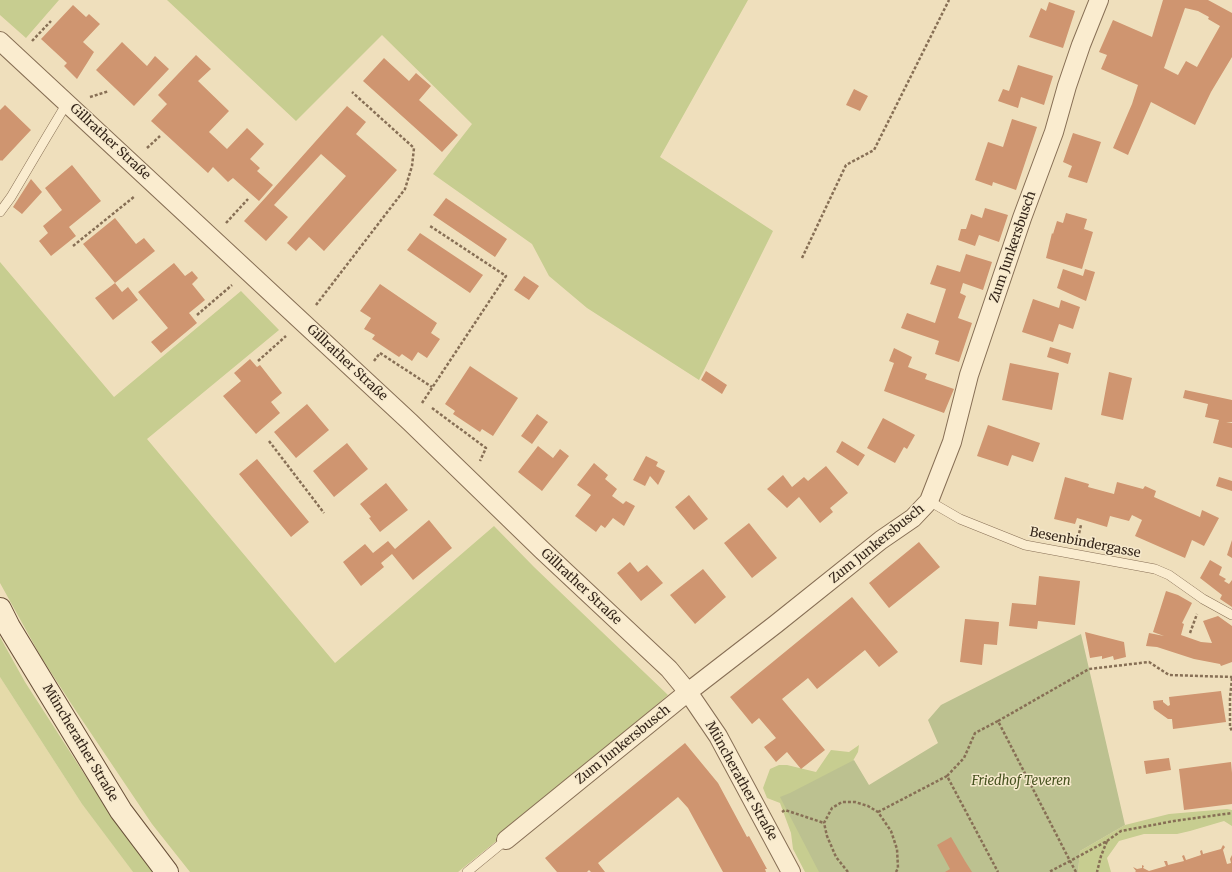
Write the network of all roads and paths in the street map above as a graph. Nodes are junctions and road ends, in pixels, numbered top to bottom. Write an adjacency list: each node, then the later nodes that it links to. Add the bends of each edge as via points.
1 (950, 0): 14 (path, via 874,150 846,165)
2 (1099, 0): 25 (street, Zum Junkersbusch, via 1080,45 1054,132 969,376 952,442)
3 (51, 21): 5 (path)
4 (0, 41): 5 (street, Gillrather Straße)
5 (17, 56): 7 (street, Gillrather Straße)
6 (352, 92): 17 (path, via 414,148 412,166 404,189)
7 (67, 103): 8 (street, Gillrather Straße); 10 (lane)
8 (152, 182): 12 (street, Gillrather Straße); 13 (path)
9 (248, 199): 12 (path)
10 (0, 212)
11 (430, 226): 20 (path, via 506,276)
12 (213, 239): 15 (street, Gillrather Straße)
13 (73, 246)
14 (802, 258)
15 (248, 271): 16 (path); 17 (street, Gillrather Straße)
16 (198, 315)
17 (303, 322): 18 (path); 19 (street, Gillrather Straße)
18 (258, 361)
19 (361, 376): 20 (path, via 380,353); 22 (street, Gillrather Straße)
20 (432, 387): 22 (path)
21 (432, 408): 24 (path, via 486,448)
22 (410, 422): 24 (street, Gillrather Straße)
23 (269, 441): 26 (path)
24 (471, 481): 30 (street, Gillrather Straße, via 669,669)
25 (929, 501): 28 (lane, Besenbindergasse, via 960,519 1025,545 1155,569 1169,575 1203,599); 30 (street, Zum Junkersbusch, via 914,518 881,540)
26 (324, 513)
27 (0, 609): 41 (street, Müncherather Straße, via 121,811)
28 (1232, 615)
29 (1232, 678): 31 (path, via 1170,675 1149,662 1089,669); 32 (path)
30 (688, 692): 36 (street, Müncherather Straße, via 718,736); 38 (street, Zum Junkersbusch)
31 (998, 721): 33 (path, via 975,733 964,758); 40 (path)
32 (1232, 731)
33 (948, 776): 34 (path); 46 (path)
34 (878, 812): 37 (path, via 855,802 842,802 832,808); 45 (path, via 891,831 897,849)
35 (1232, 814): 39 (path, via 1174,820 1121,831)
36 (762, 818): 37 (path, via 785,810); 43 (street, Müncherather Straße)
37 (824, 822): 44 (path, via 836,857)
38 (506, 840): 42 (lane, Zum Junkersbusch)
39 (1107, 841): 40 (path); 49 (path)
40 (1070, 861): 47 (path); 48 (path)
41 (167, 872)
42 (467, 872)
43 (791, 872)
44 (848, 872)
45 (896, 872)
46 (998, 872)
47 (1049, 872)
48 (1076, 872)
49 (1097, 872)

